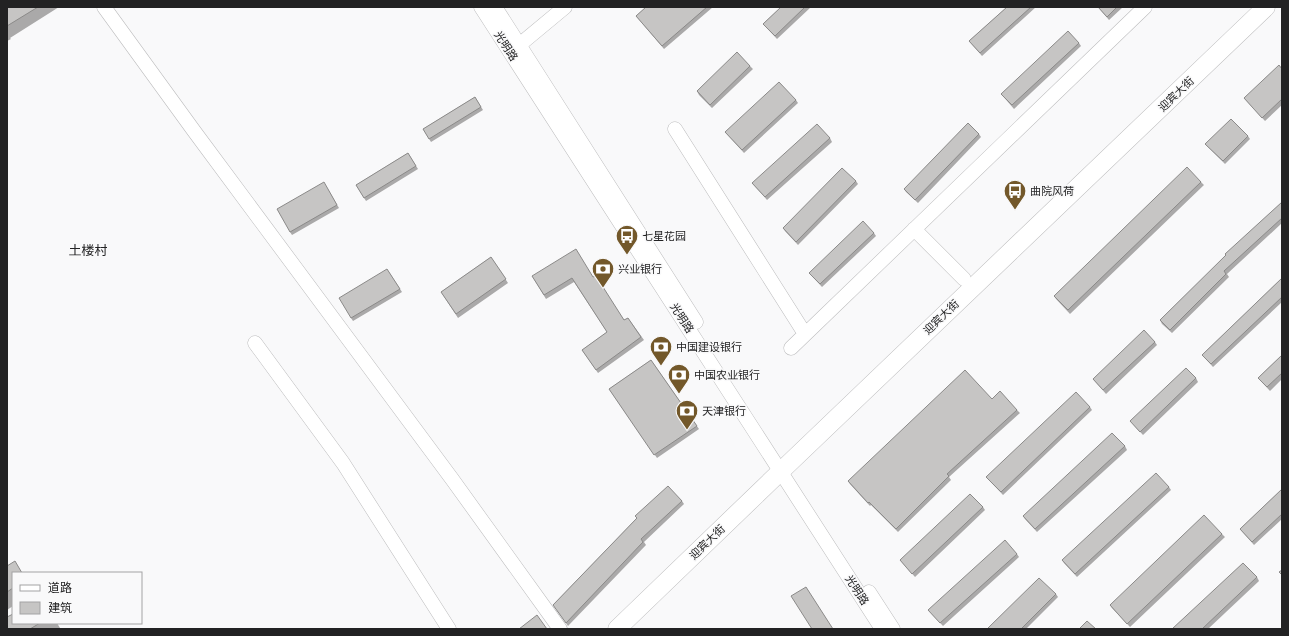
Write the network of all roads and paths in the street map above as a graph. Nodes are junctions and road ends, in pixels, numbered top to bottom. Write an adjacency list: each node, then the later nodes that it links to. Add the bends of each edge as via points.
1 (104, 7): 17 (street)
2 (481, 7): 8 (street, 光明路)
3 (495, 7): 8 (street, 光明路)
4 (565, 7): 8 (street)
5 (1145, 7): 10 (street)
6 (1250, 7): 11 (main road, 迎宾大街)
7 (1266, 7): 15 (main road, 迎宾大街)
8 (515, 49): 15 (street, 光明路)
9 (675, 129): 12 (street)
10 (914, 229): 11 (street); 12 (street)
11 (964, 279): 15 (main road, 迎宾大街)
12 (805, 334): 14 (street)
13 (255, 343): 16 (street, via 343,463)
14 (791, 348)
15 (781, 463): 18 (main road, 迎宾大街); 19 (main road, 迎宾大街); 20 (street, 光明路); 21 (street, 光明路)
16 (449, 629)
17 (560, 629)
18 (603, 629)
19 (618, 629)
20 (882, 629)
21 (893, 629)

